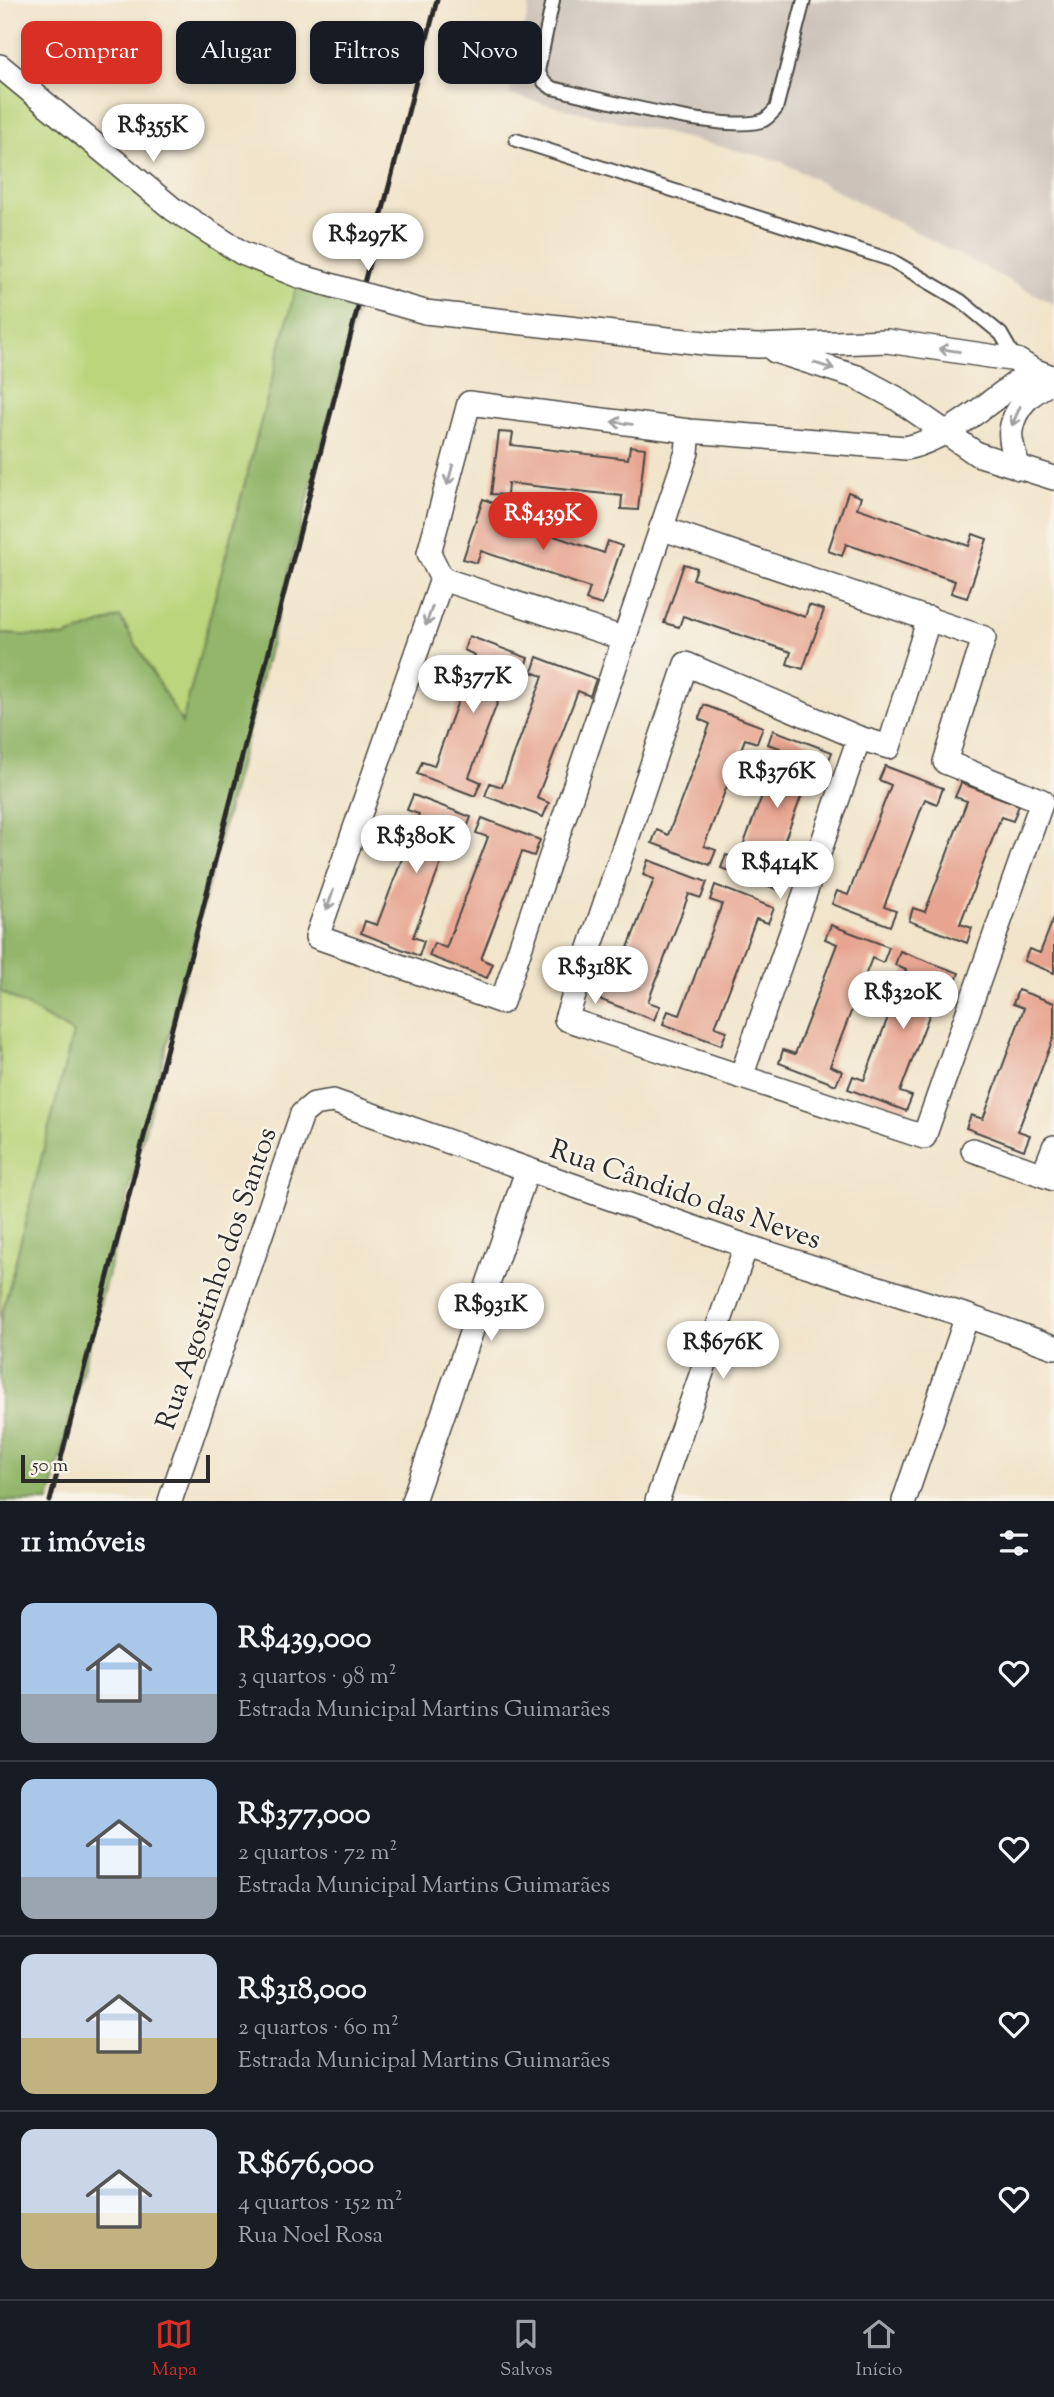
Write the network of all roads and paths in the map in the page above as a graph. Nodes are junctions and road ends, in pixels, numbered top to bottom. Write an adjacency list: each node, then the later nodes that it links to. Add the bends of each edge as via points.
1 (553, 0): 2 (lane, via 538,71 544,82 552,88 709,122 765,120 776,109)
2 (804, 0)
3 (0, 65): 5 (street, bridge, via 173,209 242,253 299,276 425,312)
4 (516, 140): 6 (lane, via 891,260 961,301)
5 (759, 346): 6 (street, one-way to 5, via 887,341); 8 (street, one-way to 8, via 858,377)
6 (1039, 372): 8 (street); 9 (street, one-way to 9, via 1037,389 1022,402 1011,430)
7 (689, 431): 8 (street, via 906,448); 11 (street, via 687,452); 12 (street, one-way to 12, via 469,403 429,553)
8 (946, 433): 9 (street, via 977,454)
9 (1019, 468): 10 (street)
10 (1054, 478)
11 (661, 528): 13 (street); 14 (street)
12 (442, 579): 14 (street); 14 (street, one-way to 14, via 317,937 502,1002)
13 (929, 618): 15 (street, via 889,747); 16 (street, via 984,638 945,762 1042,801 924,1137)
14 (625, 639)
15 (859, 738): 16 (street); 16 (street, via 687,664 566,1019)
16 (741, 1077)
17 (302, 1114): 20 (street, Rua Cândido das Neves, via 314,1104 333,1101); 25 (street, Rua Agostinho dos Santos)
18 (1054, 1147): 21 (street)
19 (973, 1150): 21 (street)
20 (527, 1171): 22 (street, Rua Cândido das Neves); 26 (street)
21 (1049, 1177)
22 (746, 1246): 23 (street, Rua Cândido das Neves); 27 (street)
23 (967, 1317): 24 (street, Rua Cândido das Neves); 28 (street)
24 (1054, 1347)
25 (170, 1501)
26 (413, 1501)
27 (657, 1501)
28 (904, 1501)

